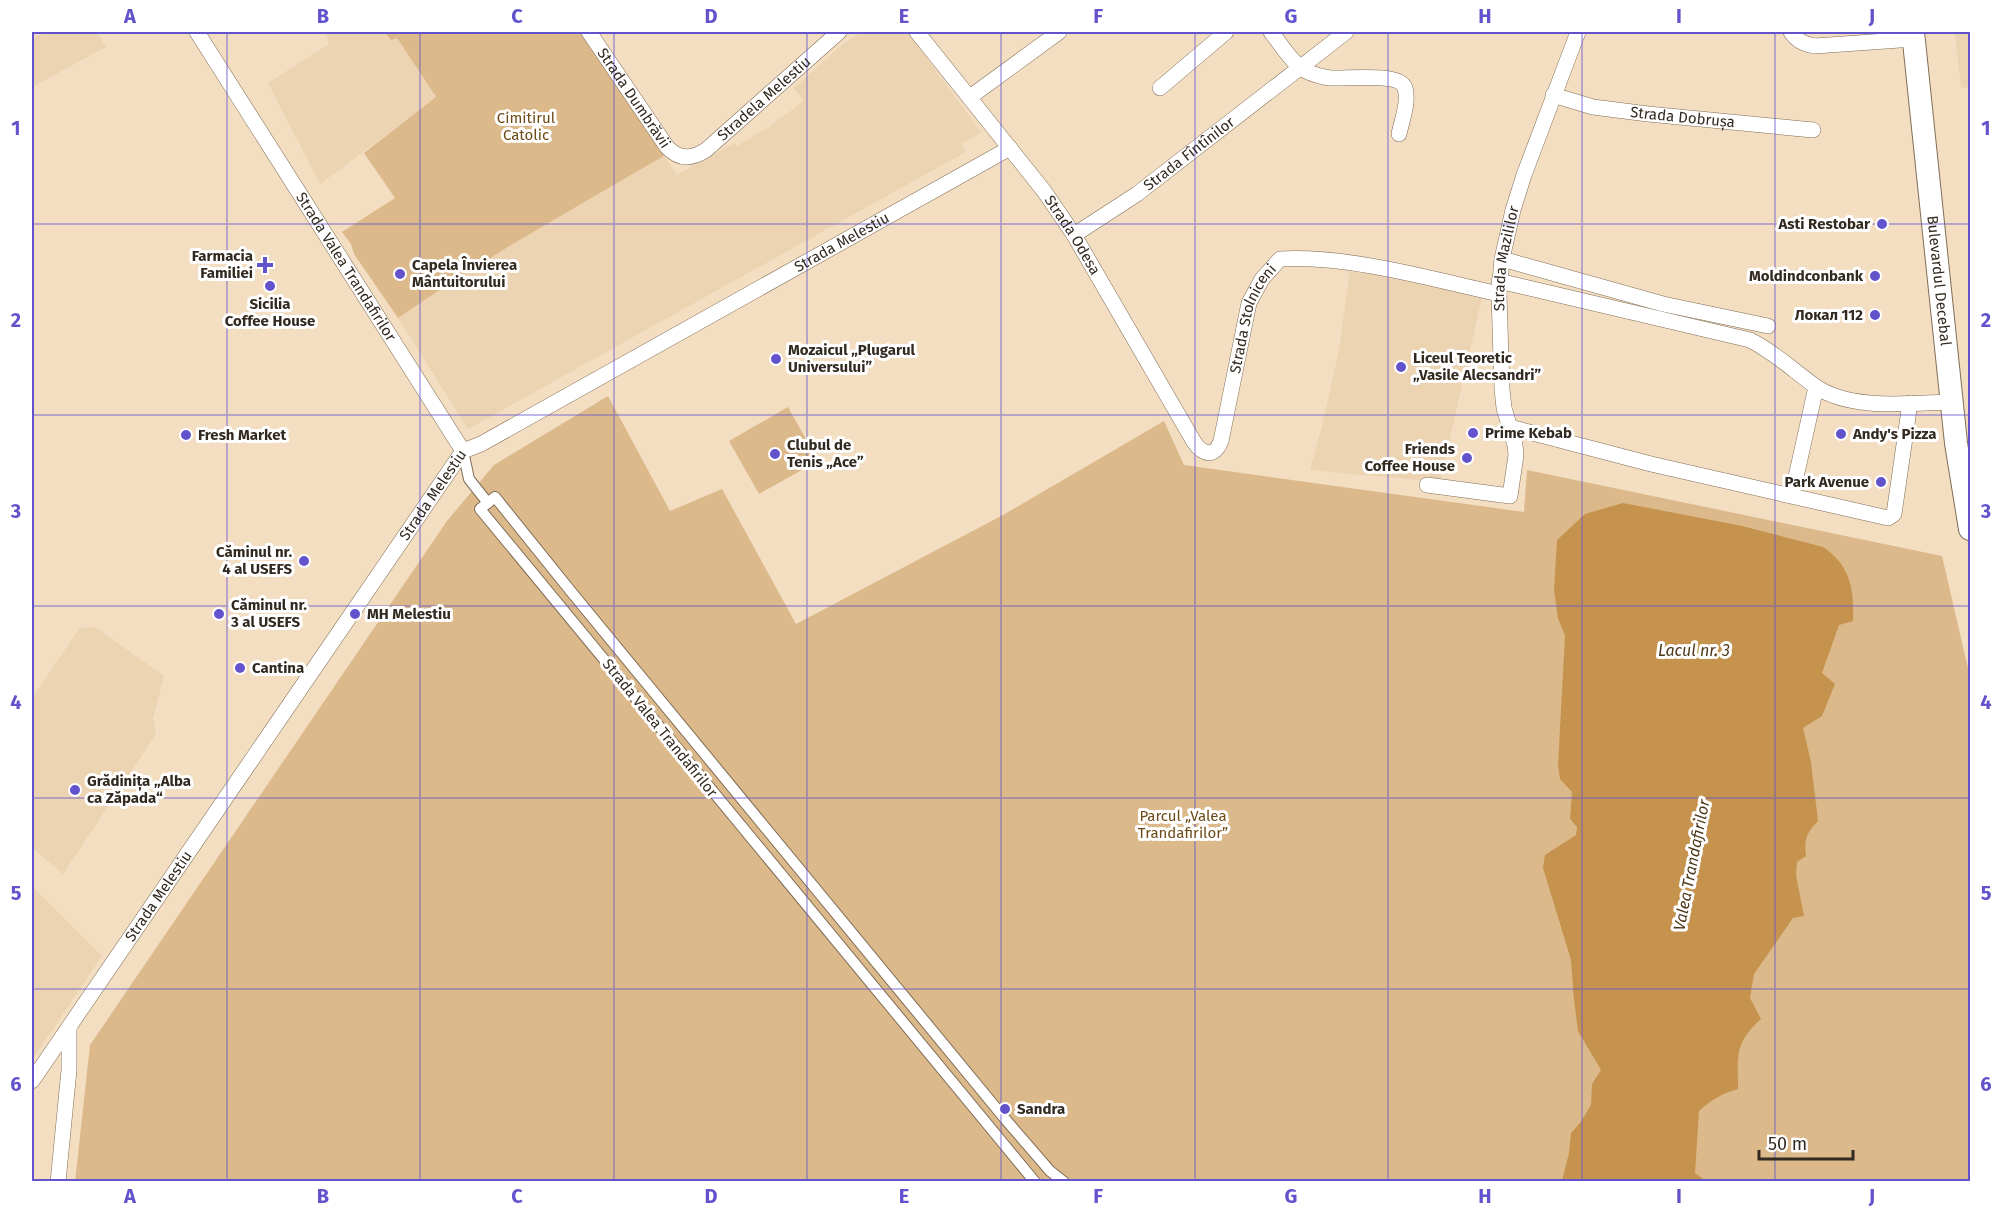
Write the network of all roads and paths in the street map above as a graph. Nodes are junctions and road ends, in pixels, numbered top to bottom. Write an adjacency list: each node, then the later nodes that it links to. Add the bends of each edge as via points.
1 (197, 32): 28 (street, Strada Valea Trandafirilor)
2 (589, 32): 19 (street, Strada Dumbrăvii, via 667,147)
3 (839, 32): 19 (street, Stradela Melestiu, via 706,150)
4 (917, 32): 15 (street, Strada Odesa)
5 (1059, 32): 15 (street)
6 (1226, 32): 13 (street)
7 (1271, 32): 12 (street)
8 (1346, 32): 12 (street, Strada Fîntînilor)
9 (1578, 32): 14 (street, Strada Mazililor)
10 (1791, 32): 11 (street, via 1804,44 1815,46)
11 (1914, 35): 25 (main road, Bulevardul Decebal)
12 (1301, 68): 17 (street, via 1330,78 1401,81 1406,95); 20 (street, Strada Fîntînilor, via 1137,194)
13 (1160, 88)
14 (1553, 95): 16 (street, Strada Dobrușa, via 1593,107 1630,112); 21 (street, Strada Mazililor, via 1521,184)
15 (970, 97): 18 (street, Strada Odesa)
16 (1813, 130)
17 (1399, 134)
18 (1010, 148): 20 (street, Strada Odesa); 28 (street, Strada Melestiu)
19 (684, 157)
20 (1074, 236): 29 (street, Strada Odesa, via 1194,442)
21 (1502, 259): 22 (street, Strada Mazililor); 23 (street, via 1663,304)
22 (1499, 287): 24 (street, via 1750,340); 27 (street, Strada Mazililor, via 1502,389); 29 (street, Strada Stolniceni, via 1342,262 1280,259 1262,279 1249,303 1221,441 1218,449)
23 (1768, 326)
24 (1816, 387): 26 (street, via 1863,402); 31 (street)
25 (1952, 402): 26 (street); 33 (main road, Bulevardul Decebal)
26 (1910, 403): 31 (street, via 1891,517)
27 (1510, 427): 30 (street, Strada Mazililor, via 1516,454 1510,496); 31 (street)
28 (464, 451): 32 (street, Strada Valea Trandafirilor, via 469,479); 36 (street, Strada Melestiu)
29 (1207, 453)
30 (1427, 485)
31 (1792, 495)
32 (488, 502): 34 (street, Strada Valea Trandafirilor, via 495,497); 35 (street, Strada Valea Trandafirilor, via 480,509)
33 (1971, 529)
34 (861, 944): 35 (street); 38 (street, Strada Valea Trandafirilor)
35 (847, 956): 39 (street, Strada Valea Trandafirilor)
36 (69, 1028): 37 (street, Strada Melestiu); 40 (street, via 69,1070)
37 (32, 1081)
38 (1006, 1120): 39 (street); 42 (street, Strada Valea Trandafirilor)
39 (992, 1130): 41 (street, Strada Valea Trandafirilor)
40 (57, 1182)
41 (1035, 1182)
42 (1064, 1182)

